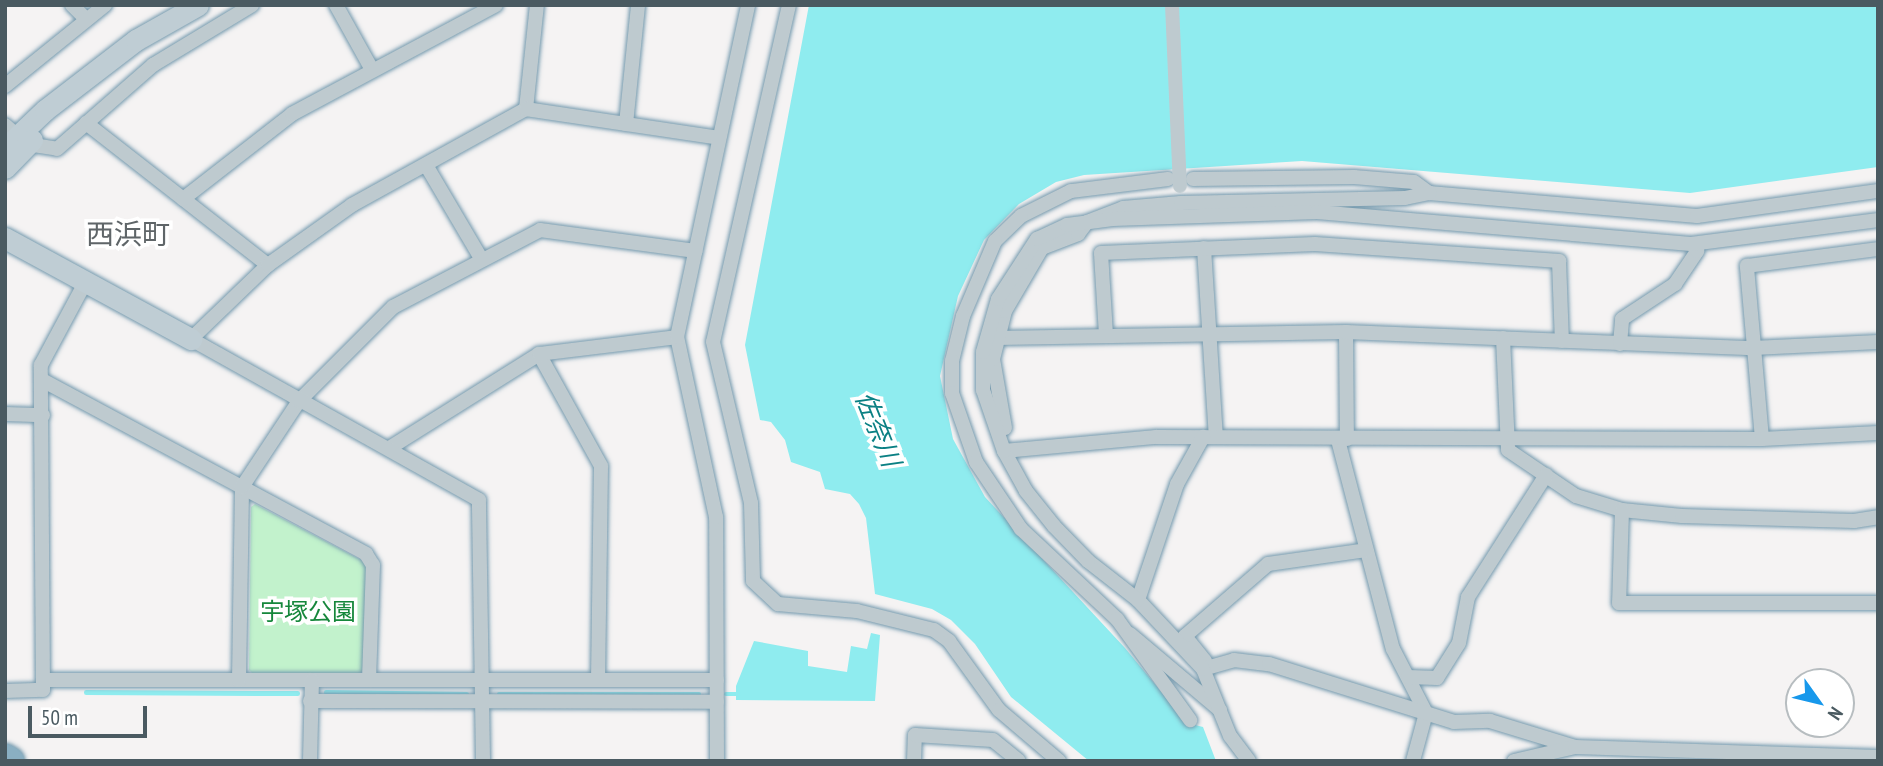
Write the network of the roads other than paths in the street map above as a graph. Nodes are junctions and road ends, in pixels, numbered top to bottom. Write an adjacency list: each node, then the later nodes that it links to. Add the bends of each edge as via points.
1 (72, 5): 12 (street)
2 (105, 5): 12 (street)
3 (252, 5): 16 (street, via 153,65)
4 (336, 5): 13 (street)
5 (496, 5): 13 (street)
6 (537, 5): 15 (street)
7 (638, 5): 17 (street)
8 (748, 5): 19 (street)
9 (789, 5): 93 (street, via 713,342 751,503 754,581 778,604 857,611 934,630 949,641 999,710)
10 (1172, 5): 22 (street, bridge)
11 (184, 13): 18 (street, via 136,40)
12 (86, 19): 14 (street)
13 (371, 68): 25 (street, via 292,114)
14 (5, 86)
15 (526, 109): 17 (street); 20 (street)
16 (86, 123): 18 (street, via 57,149); 25 (street)
17 (626, 124): 19 (street)
18 (13, 138): 21 (street)
19 (719, 138): 33 (street)
20 (426, 164): 34 (street); 35 (street, via 352,205)
21 (5, 168)
22 (1180, 181): 24 (street, via 1353,177 1414,182); 26 (street); 67 (street, via 1071,191 1021,216 995,241 979,274 952,361 952,393 963,434 999,498 1021,529)
23 (1878, 191): 24 (street, via 1697,216)
24 (1429, 192): 26 (street, via 1405,198)
25 (183, 199): 35 (street)
26 (1181, 203): 28 (street, via 1123,208)
27 (1878, 220): 30 (street)
28 (1087, 222): 30 (street, via 1317,212); 41 (street, via 1078,234 1042,248 1016,288); 59 (street, via 1037,239 998,299 981,372 989,411)
29 (5, 238): 36 (street)
30 (1695, 244): 46 (street, via 1697,251 1675,284 1622,319)
31 (1204, 248): 38 (street); 39 (street, via 1101,253); 44 (street, via 1315,244 1559,261)
32 (1878, 249): 47 (street, via 1747,266)
33 (696, 251): 34 (street, via 554,228 540,230); 40 (street)
34 (482, 260): 50 (street, via 393,307)
35 (268, 265): 43 (street)
36 (86, 281): 43 (street); 49 (street, via 41,365)
37 (1346, 332): 38 (street); 42 (street); 56 (street)
38 (1209, 333): 39 (street); 54 (street)
39 (1106, 335): 41 (street)
40 (677, 337): 48 (street); 76 (street, via 716,517)
41 (997, 338): 59 (street, via 993,359 996,397)
42 (1503, 338): 44 (street); 57 (street)
43 (191, 340): 50 (street)
44 (1562, 341): 46 (street)
45 (1878, 342): 47 (street)
46 (1620, 344): 47 (street)
47 (1753, 348): 55 (street)
48 (538, 354): 58 (street); 75 (street, via 601,466)
49 (42, 380): 52 (street); 61 (street)
50 (299, 401): 58 (street); 61 (street)
51 (5, 414): 52 (street)
52 (43, 415): 70 (street)
53 (1878, 433): 55 (street)
54 (1209, 437): 56 (street); 59 (street); 65 (street, via 1177,484)
55 (1762, 439): 57 (street)
56 (1342, 440): 57 (street); 64 (street)
57 (1510, 440): 60 (street, via 1508,450)
58 (391, 447): 74 (street, via 479,500)
59 (1008, 449): 65 (street, via 1026,491 1054,526 1088,561)
60 (1546, 475): 62 (street, via 1576,496); 69 (street, via 1468,597 1459,643 1437,678)
61 (242, 487): 71 (street); 73 (street, via 366,554 373,565)
62 (1622, 510): 63 (street, via 1854,521); 66 (street, via 1619,603)
63 (1878, 517)
64 (1366, 550): 68 (street, via 1268,564 1185,636); 69 (street, via 1393,649)
65 (1138, 600): 68 (street)
66 (1878, 603)
67 (1126, 631): 81 (street); 83 (street, via 1138,654)
68 (1206, 668): 81 (street); 82 (street, via 1234,660 1269,664)
69 (1408, 677): 82 (street)
70 (44, 680): 71 (street); 77 (street, via 43,690)
71 (239, 680): 72 (street)
72 (312, 680): 73 (street); 78 (street)
73 (369, 680): 74 (street)
74 (483, 680): 75 (street); 79 (street)
75 (598, 680): 76 (street)
76 (717, 680): 80 (street)
77 (5, 691)
78 (310, 701): 79 (street); 88 (street)
79 (482, 701): 80 (street); 89 (street)
80 (717, 702): 90 (street)
81 (1220, 710): 94 (street, via 1239,753)
82 (1426, 713): 84 (street, via 1454,722 1490,721); 95 (street)
83 (1190, 720)
84 (1575, 747): 85 (street); 96 (street)
85 (1878, 757)
86 (5, 758): 87 (highway)
87 (10, 761)
88 (310, 761)
89 (483, 761)
90 (718, 761)
91 (914, 761): 92 (street, via 915,735 993,740)
92 (1019, 761)
93 (1059, 761)
94 (1250, 761)
95 (1413, 761)
96 (1514, 761)

